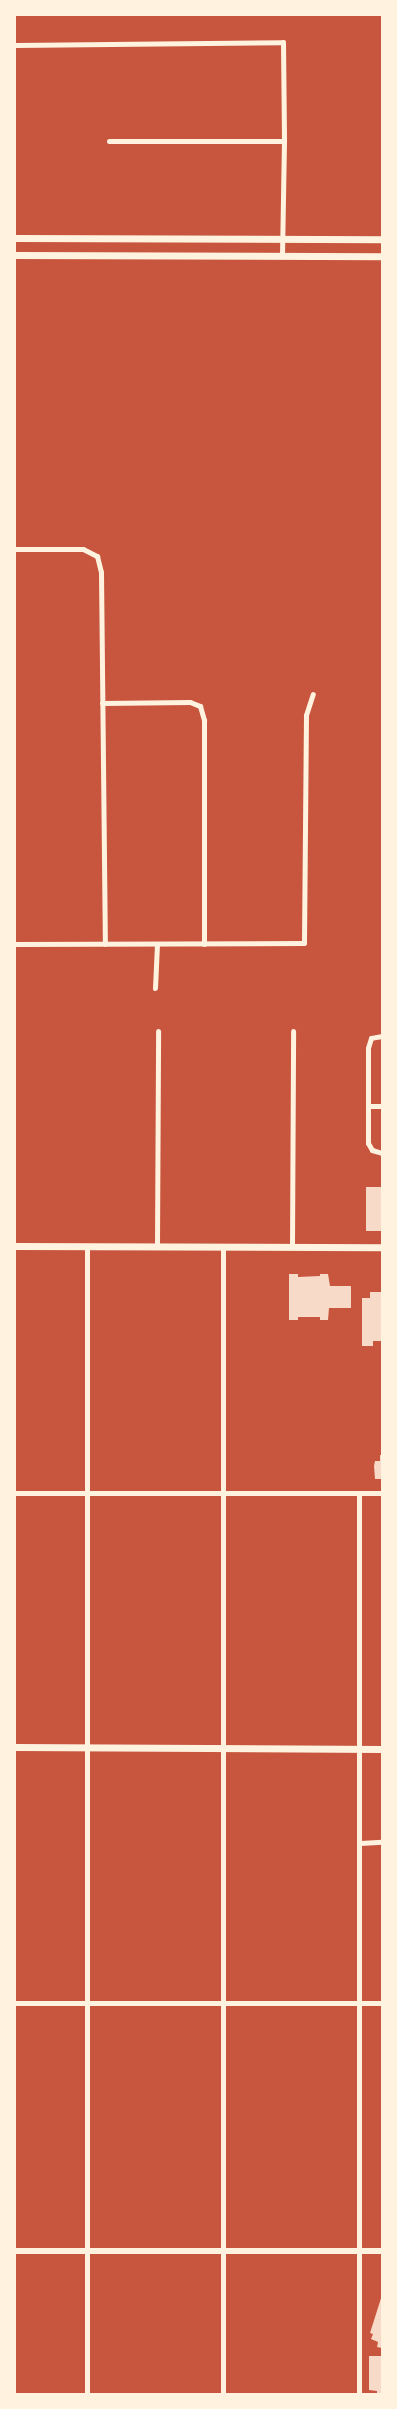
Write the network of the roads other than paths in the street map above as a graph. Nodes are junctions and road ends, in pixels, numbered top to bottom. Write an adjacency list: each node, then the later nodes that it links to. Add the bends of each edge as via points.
1 (15, 45): 3 (street, via 283,42)
2 (109, 141): 3 (street)
3 (284, 141): 5 (street)
4 (15, 238): 5 (main road)
5 (283, 239): 6 (main road); 8 (street)
6 (382, 239)
7 (15, 255): 8 (main road)
8 (282, 256): 9 (main road)
9 (382, 256)
10 (15, 549): 12 (street, via 83,549 97,556 101,572)
11 (313, 694): 16 (street, via 306,715 304,943)
12 (102, 703): 14 (street); 16 (street, via 190,702 200,706 204,720)
13 (15, 944): 14 (street)
14 (105, 944): 15 (street)
15 (156, 944): 16 (street); 17 (street)
16 (204, 944)
17 (155, 988)
18 (158, 1031): 26 (street)
19 (293, 1031): 28 (street)
20 (382, 1036): 21 (street, via 371,1038 368,1048)
21 (368, 1106): 22 (street); 23 (street, via 368,1143 372,1150)
22 (382, 1106)
23 (382, 1153)
24 (15, 1246): 25 (main road)
25 (87, 1246): 26 (main road); 31 (street)
26 (157, 1246): 27 (main road)
27 (223, 1246): 28 (main road); 32 (street)
28 (292, 1246): 29 (main road)
29 (382, 1247)
30 (382, 1492): 33 (street)
31 (87, 1493): 32 (street); 34 (street); 36 (street)
32 (223, 1493): 33 (street); 37 (street)
33 (359, 1493): 38 (street)
34 (15, 1494)
35 (15, 1747): 36 (main road)
36 (87, 1747): 37 (main road); 44 (street)
37 (222, 1749): 38 (main road); 42 (street)
38 (360, 1749): 39 (main road); 41 (street)
39 (382, 1749)
40 (382, 1842): 41 (street)
41 (360, 1843): 45 (street)
42 (222, 2002): 44 (street); 45 (street); 49 (street)
43 (15, 2003): 44 (street)
44 (87, 2003): 48 (street)
45 (360, 2003): 46 (street); 50 (street)
46 (382, 2003)
47 (15, 2251): 48 (street)
48 (87, 2251): 49 (street); 52 (street)
49 (223, 2251): 50 (street); 53 (street)
50 (360, 2251): 51 (street); 54 (street)
51 (382, 2251)
52 (87, 2394)
53 (223, 2394)
54 (359, 2394)

